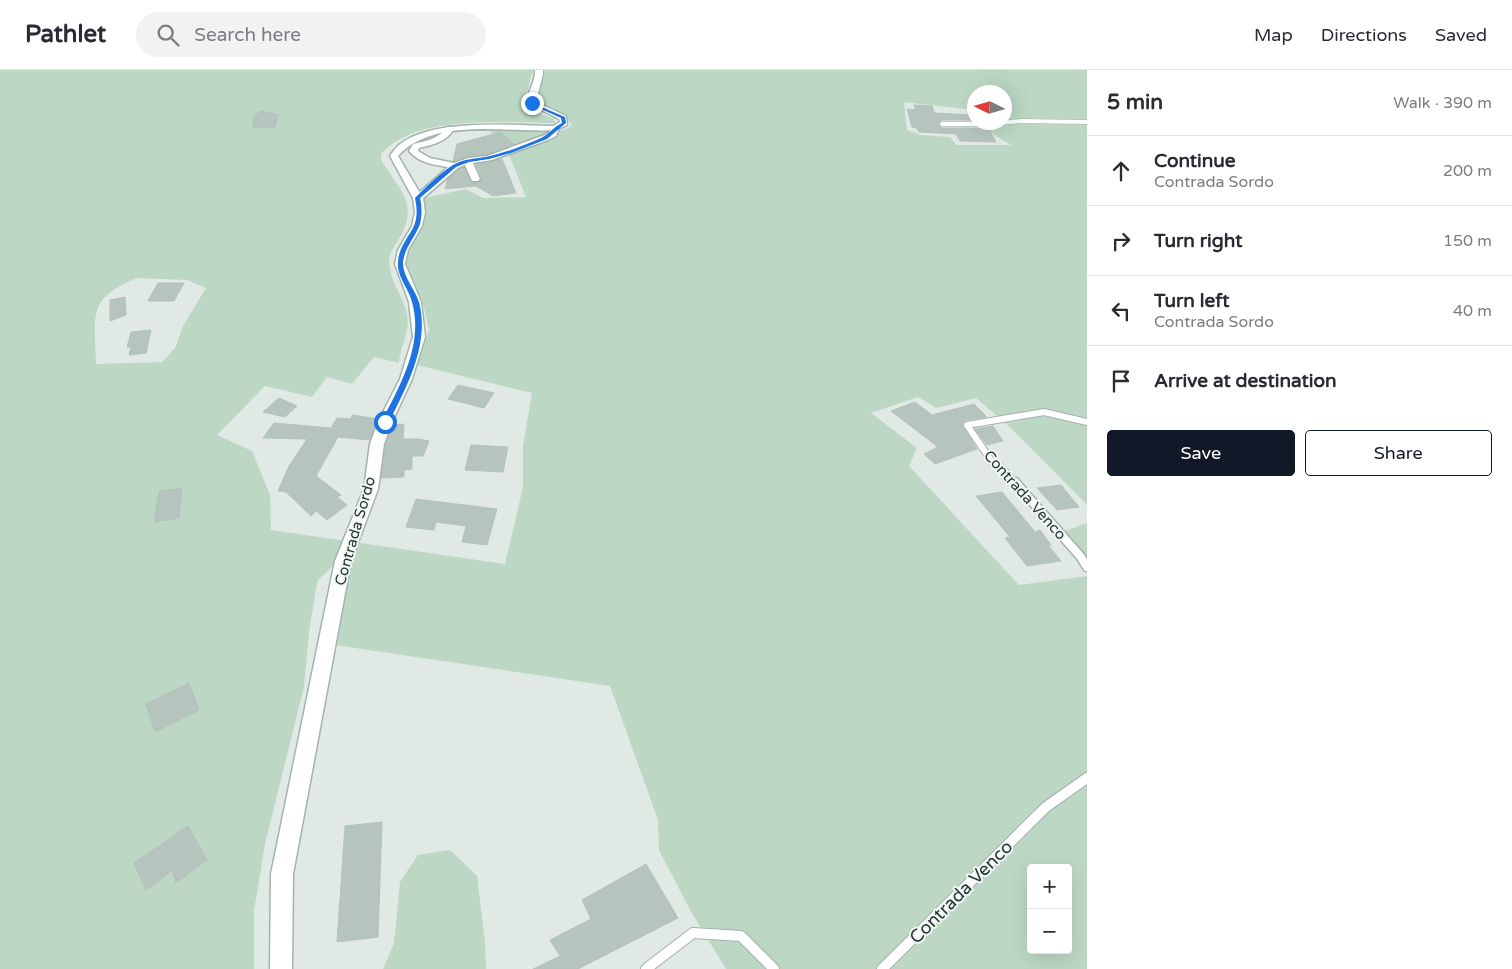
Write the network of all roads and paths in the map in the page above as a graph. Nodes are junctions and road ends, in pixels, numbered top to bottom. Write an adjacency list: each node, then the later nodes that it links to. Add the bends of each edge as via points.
1 (539, 70): 4 (street, via 532,103 563,118 564,123)
2 (1087, 122): 3 (lane, via 1020,120)
3 (942, 124)
4 (555, 128): 5 (street); 6 (street, via 553,134 509,152)
5 (450, 129): 7 (street, via 448,135 416,146 413,151 428,161); 9 (street, via 418,136 398,147 394,156)
6 (468, 161): 7 (street); 8 (street)
7 (455, 166): 9 (street)
8 (475, 179)
9 (418, 198): 13 (street, Contrada Sordo, via 417,226 403,250 400,264 416,302 419,337 406,380 377,444 371,488 343,561 282,874)
10 (1087, 422): 11 (lane, Contrada Venco, via 1044,412 966,425 992,462 1002,468)
11 (1087, 567)
12 (1087, 778): 16 (lane, Contrada Venco, via 1046,807)
13 (281, 969)
14 (646, 969): 15 (lane, via 693,933 741,936)
15 (774, 969)
16 (882, 969)

